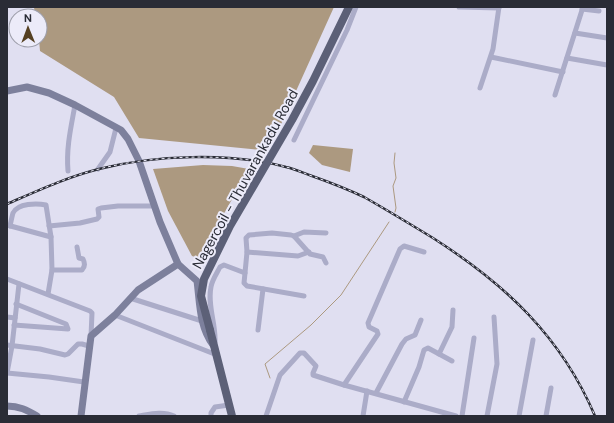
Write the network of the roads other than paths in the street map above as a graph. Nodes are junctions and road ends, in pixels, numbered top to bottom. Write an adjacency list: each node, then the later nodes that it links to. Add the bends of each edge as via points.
1 (349, 7): 56 (main road, Nagercoil - Thuvarankadu Road, bridge, via 313,81 230,226 204,279 202,296)
2 (356, 7): 18 (street)
3 (459, 7): 4 (street)
4 (499, 8): 9 (street)
5 (583, 8): 6 (street); 7 (street)
6 (599, 11)
7 (575, 33): 8 (street); 10 (street)
8 (607, 38)
9 (491, 57): 12 (street); 13 (street)
10 (567, 58): 11 (street); 12 (street)
11 (607, 65)
12 (563, 72): 15 (street)
13 (480, 88)
14 (7, 91): 16 (street, via 38,89)
15 (555, 95)
16 (75, 105): 17 (street); 20 (street, via 68,144)
17 (116, 128): 19 (street, via 110,152); 21 (street, via 128,139 139,161)
18 (294, 140)
19 (98, 169)
20 (68, 171)
21 (154, 206): 23 (street, via 101,208 98,209 97,219); 32 (street)
22 (9, 225): 23 (street, via 13,212 20,207 45,204); 26 (street)
23 (49, 226): 26 (street)
24 (326, 233): 25 (street, via 304,232)
25 (294, 236): 28 (street, via 272,233 249,234 246,238); 29 (street)
26 (51, 237): 33 (street)
27 (77, 247): 33 (street, via 79,258 85,262 82,270)
28 (247, 252): 29 (street, via 298,256); 34 (street)
29 (309, 252): 31 (street, via 323,257)
30 (424, 252): 61 (street, via 404,246 400,249 368,322 369,327 378,334)
31 (326, 263)
32 (178, 264): 40 (street); 47 (street, via 197,281)
33 (52, 270): 38 (street)
34 (245, 273): 37 (street, via 244,284); 56 (street, via 222,266 211,285)
35 (7, 279): 36 (street)
36 (19, 284): 38 (street); 41 (street)
37 (263, 289): 39 (street); 50 (street)
38 (48, 294): 51 (street, via 91,312)
39 (304, 296)
40 (130, 298): 43 (street); 47 (street)
41 (16, 304): 46 (street); 49 (street, via 66,324 68,329)
42 (453, 310): 57 (street, via 452,327)
43 (115, 315): 51 (street); 56 (street)
44 (7, 317): 46 (street)
45 (494, 317): 78 (street, via 497,364)
46 (14, 318): 49 (street)
47 (202, 320): 56 (street)
48 (421, 320): 64 (street, via 415,335 402,344)
49 (14, 325): 54 (street)
50 (258, 330)
51 (91, 336): 55 (street)
52 (474, 338): 77 (street)
53 (533, 340): 79 (street)
54 (10, 346): 55 (street, via 68,354 78,344); 59 (street)
55 (89, 346): 60 (street)
56 (216, 352): 66 (main road, Nagercoil - Thuvarankadu Road)
57 (439, 354): 58 (street); 65 (street, via 428,348 424,350)
58 (452, 361)
59 (7, 373): 60 (street)
60 (84, 382): 69 (street)
61 (344, 385): 63 (street); 74 (street, via 313,375 316,366 304,353 300,353 280,375)
62 (551, 388): 80 (street)
63 (367, 391): 64 (street); 75 (street)
64 (376, 393): 65 (street)
65 (404, 402): 76 (street)
66 (229, 405): 72 (street, via 215,407); 73 (main road, Nagercoil - Thuvarankadu Road)
67 (7, 406): 68 (street, via 26,409)
68 (37, 416)
69 (81, 416)
70 (139, 416): 71 (street, via 158,413)
71 (174, 416)
72 (211, 416)
73 (232, 416)
74 (266, 416)
75 (363, 416)
76 (456, 416)
77 (462, 416)
78 (487, 416)
79 (519, 416)
80 (546, 416)

